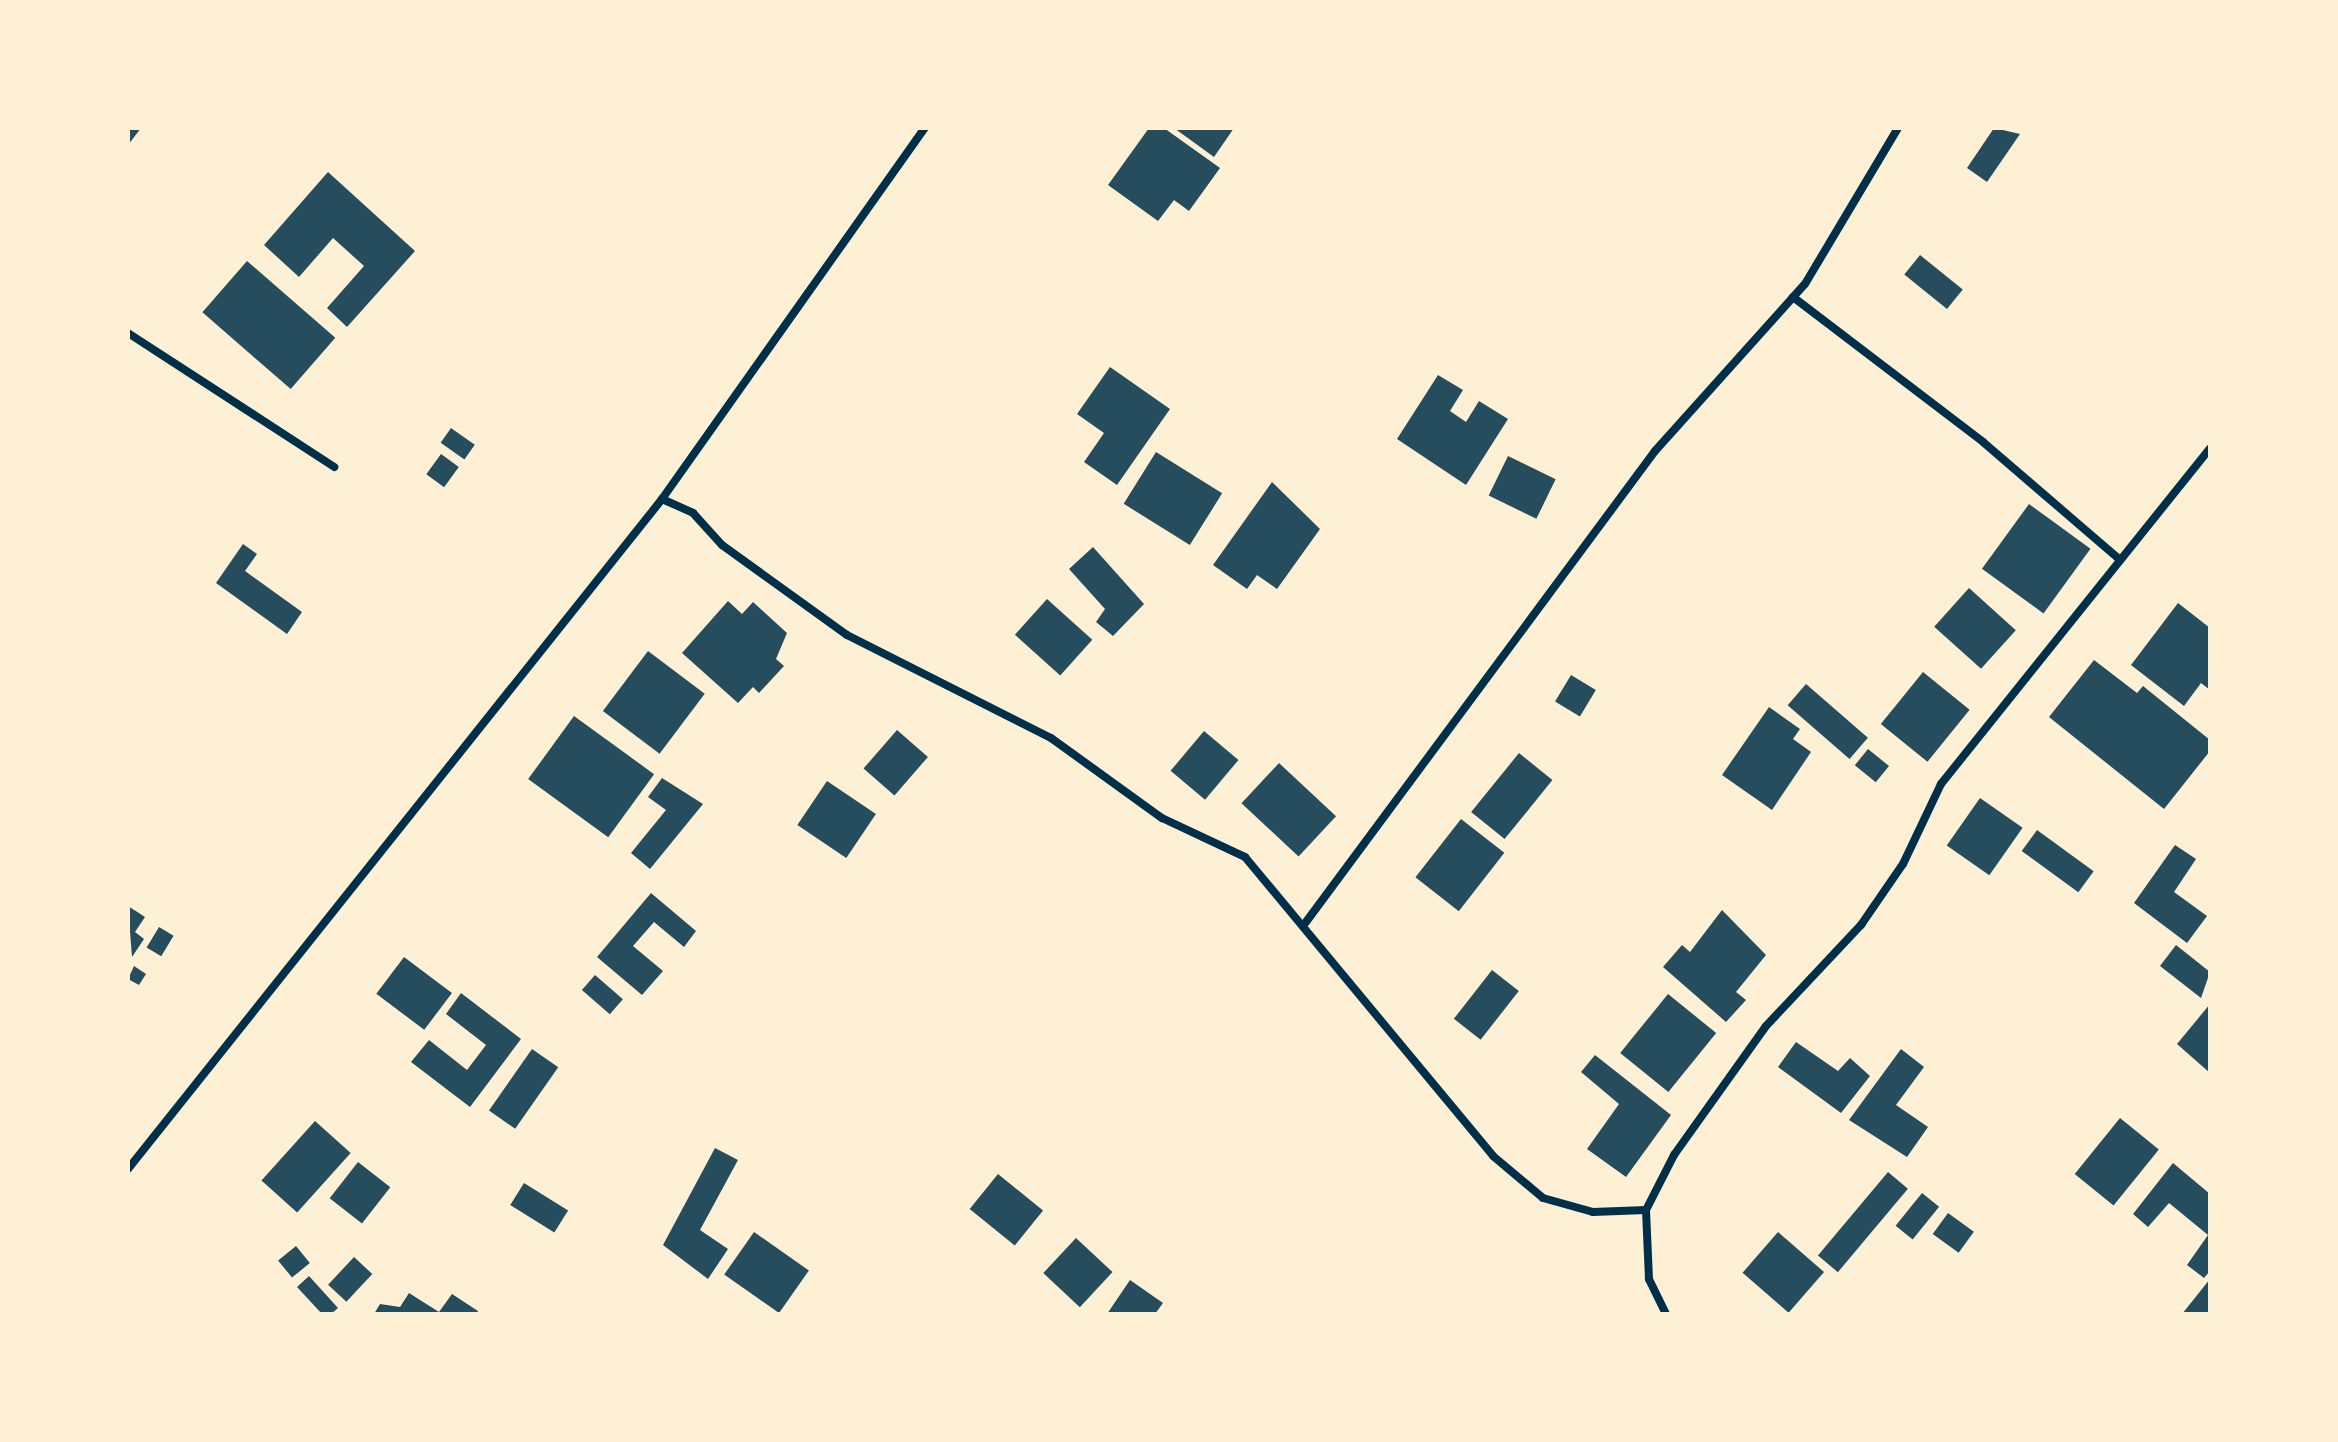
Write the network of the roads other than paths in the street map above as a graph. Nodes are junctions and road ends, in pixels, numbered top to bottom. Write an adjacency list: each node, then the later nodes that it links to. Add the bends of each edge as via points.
1 (925, 128): 7 (street)
2 (1898, 128): 3 (street)
3 (1793, 297): 8 (street, via 1983,442); 9 (street, via 1655,451)
4 (128, 333): 6 (street)
5 (2210, 448): 8 (street)
6 (334, 467)
7 (662, 499): 9 (street, via 693,513 722,545 847,635 1051,738 1162,818 1245,857); 10 (street)
8 (2120, 560): 11 (street, via 1941,784 1903,864 1861,925 1766,1026 1674,1155)
9 (1306, 922): 11 (street, via 1493,1156 1543,1198 1593,1212)
10 (128, 1169)
11 (1646, 1210): 12 (street, via 1649,1279)
12 (1666, 1314)

